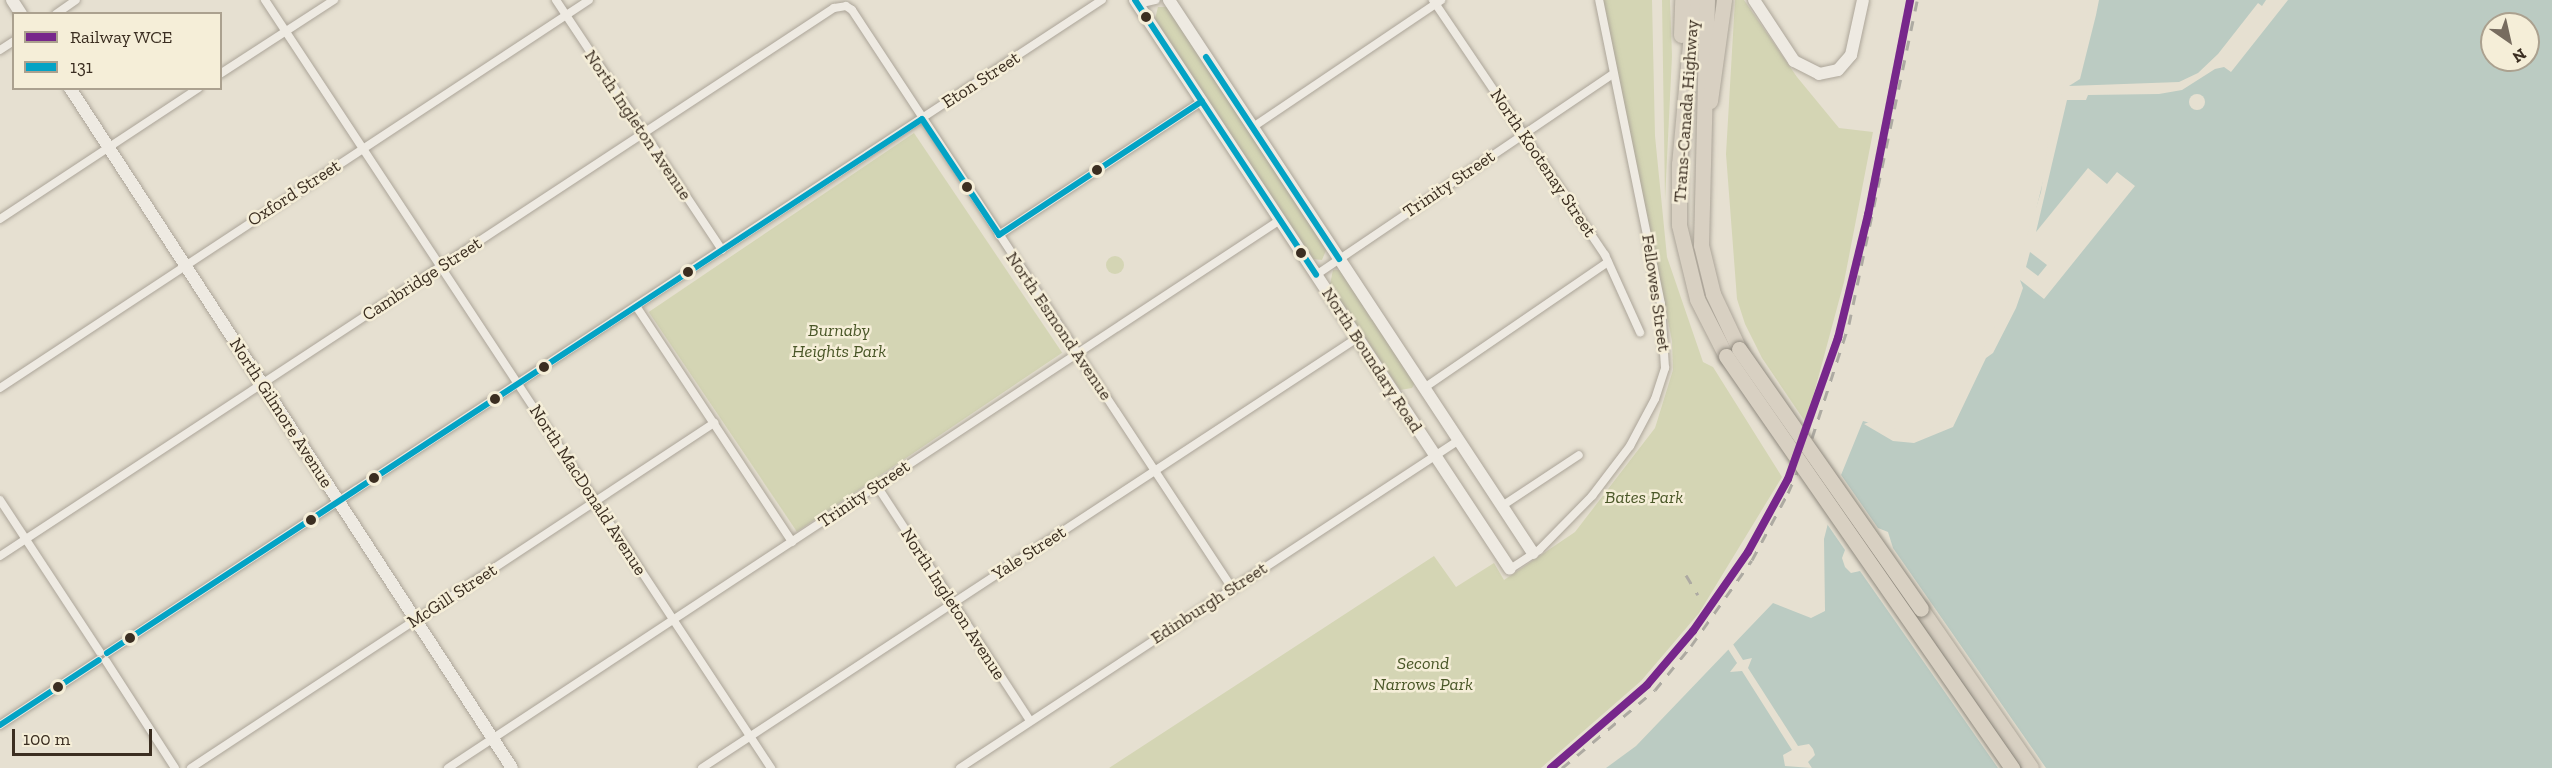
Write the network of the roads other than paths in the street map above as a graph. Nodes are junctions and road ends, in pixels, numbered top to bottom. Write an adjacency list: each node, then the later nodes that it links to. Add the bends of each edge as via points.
1 (76, 0): 19 (street)
2 (265, 0): 21 (street, North MacDonald Avenue)
3 (334, 0): 21 (street)
4 (556, 0): 20 (street, North Ingleton Avenue)
5 (589, 0): 20 (street, Oxford Street)
6 (1102, 0): 27 (street, Eton Street)
7 (1155, 0): 17 (street)
8 (1169, 0): 28 (street, North Boundary Road)
9 (1599, 0): 23 (street, Fellowes Street)
10 (1682, 0): 34 (highway)
11 (1694, 0): 34 (highway, Trans-Canada Highway)
12 (1707, 0): 33 (highway, Trans-Canada Highway)
13 (1724, 0): 33 (highway)
14 (1754, 0): 15 (street, via 1794,61 1819,74 1838,70 1851,55)
15 (1863, 0)
16 (1436, 1): 28 (street); 30 (street, North Kootenay Street)
17 (1137, 2): 26 (street, North Boundary Road)
18 (846, 6): 27 (street, North Esmond Avenue); 29 (street, Cambridge Street, via 834,8)
19 (59, 12)
20 (566, 16): 29 (street, North Ingleton Avenue); 32 (street, Oxford Street)
21 (286, 32): 22 (street); 32 (street, North MacDonald Avenue)
22 (222, 73)
23 (1613, 74): 30 (street, Trinity Street); 65 (street, Fellowes Street, via 1661,304 1665,368 1655,399 1625,453 1592,496)
24 (71, 90): 31 (street, North Gilmore Avenue)
25 (196, 90): 31 (street)
26 (1202, 101): 36 (street, North Boundary Road); 37 (street)
27 (922, 119): 37 (street, North Esmond Avenue); 38 (street, Eton Street)
28 (1253, 127): 39 (street, North Boundary Road)
29 (644, 133): 38 (street, North Ingleton Avenue); 42 (street, Cambridge Street)
30 (1523, 133): 39 (street, Trinity Street); 40 (street, North Kootenay Street)
31 (108, 148): 35 (street); 41 (street, North Gilmore Avenue)
32 (363, 148): 41 (street, Oxford Street); 42 (street, North MacDonald Avenue)
33 (1701, 163): 47 (highway, Trans-Canada Highway, via 1701,245)
34 (1679, 164): 47 (highway, Trans-Canada Highway, via 1679,225 1686,266 1697,299)
35 (0, 219)
36 (1280, 220): 43 (street, North Boundary Road); 48 (street, Trinity Street)
37 (999, 235): 48 (street, North Esmond Avenue)
38 (722, 250): 44 (street, Eton Street)
39 (1339, 259): 43 (street, Trinity Street); 52 (street, North Boundary Road)
40 (1608, 262): 45 (street, North Kootenay Street); 52 (street)
41 (184, 265): 49 (street, North Gilmore Avenue); 51 (street, Oxford Street)
42 (440, 267): 49 (street, Cambridge Street); 50 (street, North MacDonald Avenue)
43 (1316, 275): 46 (street, North Boundary Road)
44 (636, 306): 50 (street, Eton Street); 53 (street)
45 (1640, 332)
46 (1357, 338): 55 (street, North Boundary Road); 57 (street, Yale Street)
47 (1733, 352): 84 (highway, bridge); 85 (highway, bridge)
48 (1077, 353): 57 (street, North Esmond Avenue); 58 (street, Trinity Street)
49 (261, 384): 60 (street, North Gilmore Avenue); 63 (street, Cambridge Street)
50 (518, 384): 60 (street, Eton Street); 61 (street, North MacDonald Avenue)
51 (0, 388)
52 (1424, 388): 54 (street, North Boundary Road)
53 (714, 423): 61 (street, McGill Street); 64 (street)
54 (1459, 440): 55 (street, Edinburgh Street); 62 (street, North Boundary Road)
55 (1435, 455): 67 (street, North Boundary Road); 68 (street, Edinburgh Street)
56 (1579, 456): 62 (street)
57 (1155, 471): 68 (street, North Esmond Avenue); 69 (street, Yale Street)
58 (876, 486): 64 (street, Trinity Street); 69 (street, North Ingleton Avenue)
59 (0, 500): 63 (street)
60 (339, 501): 71 (street, North Gilmore Avenue); 72 (street, Eton Street)
61 (596, 501): 70 (street, North MacDonald Avenue); 71 (street, McGill Street)
62 (1502, 506): 65 (street, North Boundary Road)
63 (25, 539): 66 (street, Cambridge Street); 72 (street)
64 (792, 542): 70 (street, Trinity Street)
65 (1533, 553): 67 (street, Fellowes Street)
66 (0, 556)
67 (1510, 569)
68 (1232, 588): 73 (street, Edinburgh Street)
69 (953, 603): 73 (street, North Ingleton Avenue); 75 (street, Yale Street)
70 (674, 619): 75 (street, North MacDonald Avenue); 76 (street, Trinity Street)
71 (415, 620): 76 (street, North Gilmore Avenue); 78 (street, McGill Street)
72 (103, 657): 74 (street, Eton Street); 77 (street)
73 (1030, 721): 83 (street, Edinburgh Street)
74 (0, 725)
75 (750, 736): 81 (street, Yale Street); 82 (street, North MacDonald Avenue)
76 (493, 738): 79 (street, Trinity Street); 80 (street, North Gilmore Avenue)
77 (175, 768)
78 (191, 768)
79 (448, 768)
80 (512, 768)
81 (702, 768)
82 (771, 768)
83 (960, 768)
84 (2012, 768)
85 (2031, 768)

